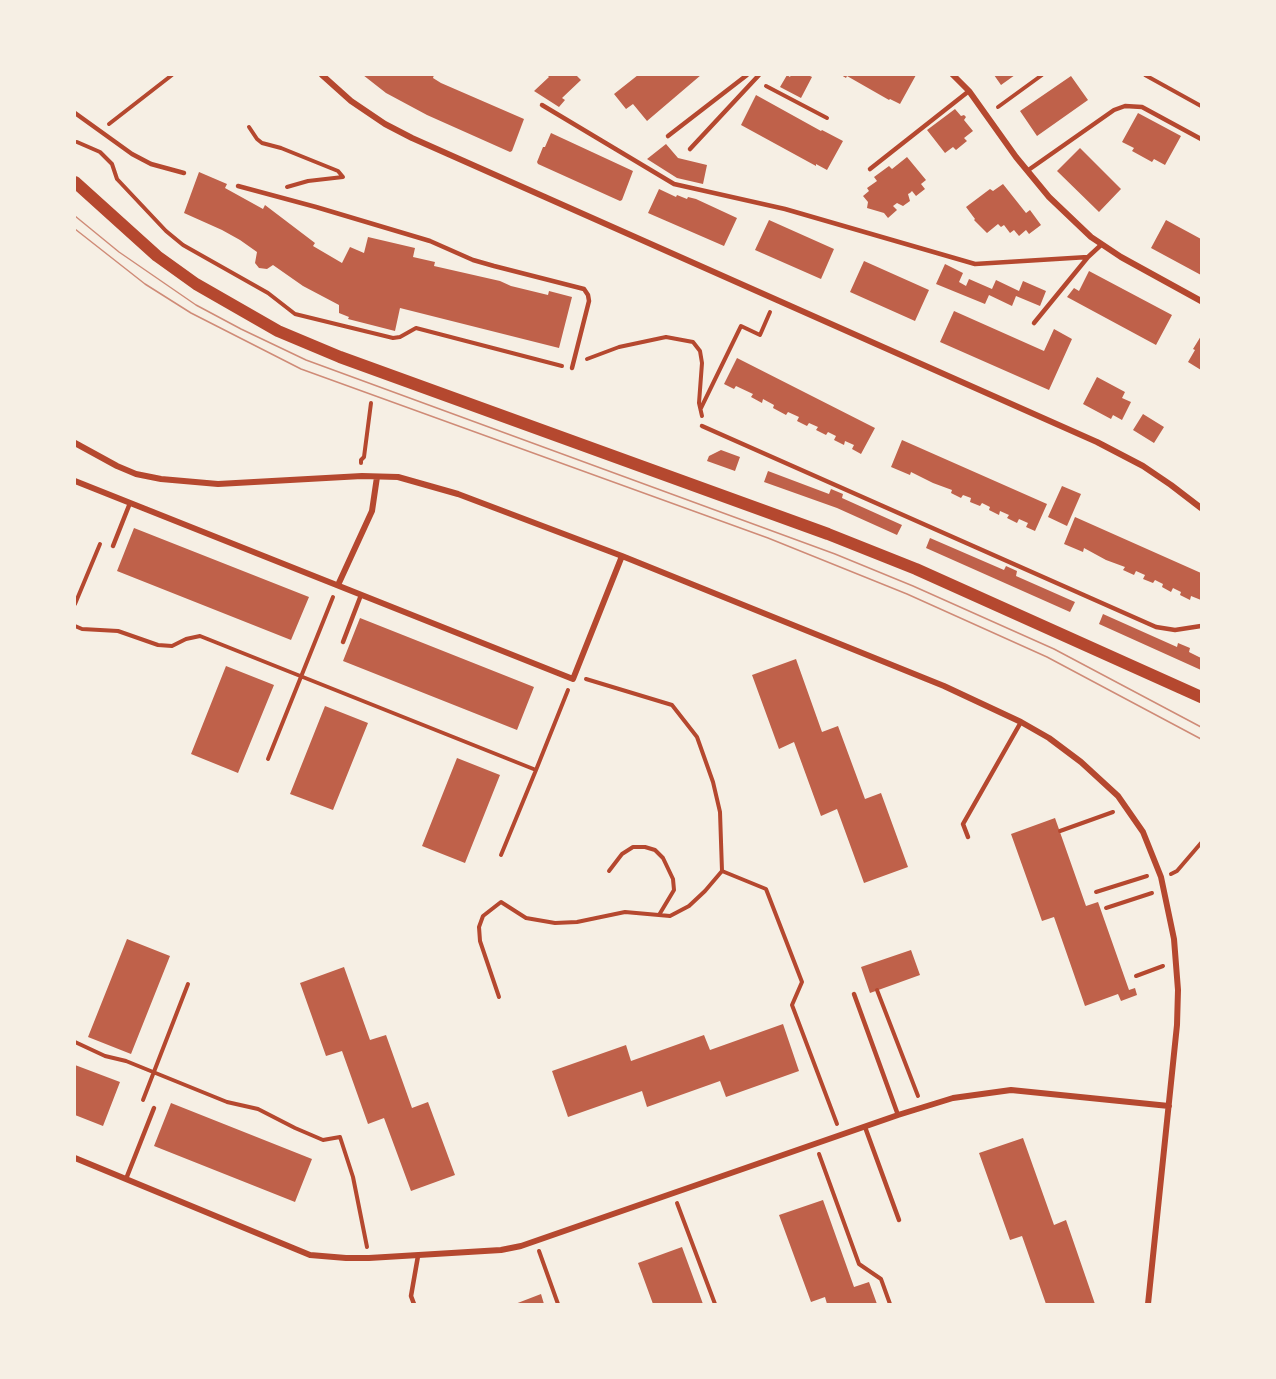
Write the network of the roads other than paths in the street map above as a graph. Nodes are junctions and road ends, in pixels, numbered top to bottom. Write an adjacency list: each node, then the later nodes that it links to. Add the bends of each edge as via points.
1 (322, 75): 26 (street, via 351,101 412,138 1097,442 1143,466)
2 (747, 75): 8 (lane)
3 (953, 75): 5 (street)
4 (760, 77): 10 (lane)
5 (969, 91): 11 (lane); 12 (street)
6 (542, 105): 17 (lane, via 674,184 785,209 975,264)
7 (75, 113): 13 (lane, via 132,154)
8 (668, 136)
9 (1201, 139): 12 (lane, via 1142,107 1125,106)
10 (690, 149)
11 (870, 169)
12 (1027, 171): 16 (street)
13 (184, 173)
14 (75, 182): 33 (main road, via 180,273 278,331 828,534 916,569)
15 (238, 186): 20 (lane, via 430,241 494,266 584,289 589,301)
16 (1101, 245): 17 (lane); 18 (street)
17 (1088, 257): 19 (lane)
18 (1201, 301)
19 (1034, 323)
20 (572, 368)
21 (702, 426): 31 (lane, via 1156,627)
22 (75, 443): 23 (street, via 136,474 186,482)
23 (377, 477): 28 (street, via 398,477 458,494); 29 (street, via 372,511)
24 (75, 481): 25 (street)
25 (130, 503): 27 (lane); 29 (street)
26 (1201, 508)
27 (113, 546)
28 (622, 556): 30 (street, via 573,679); 34 (street, via 944,686)
29 (338, 585): 30 (street)
30 (361, 595): 32 (lane)
31 (1201, 627)
32 (343, 642)
33 (1201, 697)
34 (1021, 723): 35 (lane, via 963,824); 37 (street, via 1049,738 1107,785 1143,832 1160,874 1177,961 1177,1025)
35 (968, 837)
36 (854, 994): 39 (lane)
37 (1169, 1106): 39 (street, via 1011,1090 954,1098); 46 (street)
38 (154, 1108): 42 (lane)
39 (898, 1115): 40 (street)
40 (865, 1127): 43 (lane); 44 (street, via 536,1242 501,1250)
41 (75, 1158): 42 (street)
42 (126, 1179): 44 (street, via 310,1255)
43 (899, 1220)
44 (418, 1256): 45 (lane, via 411,1296)
45 (414, 1304)
46 (1148, 1304)

